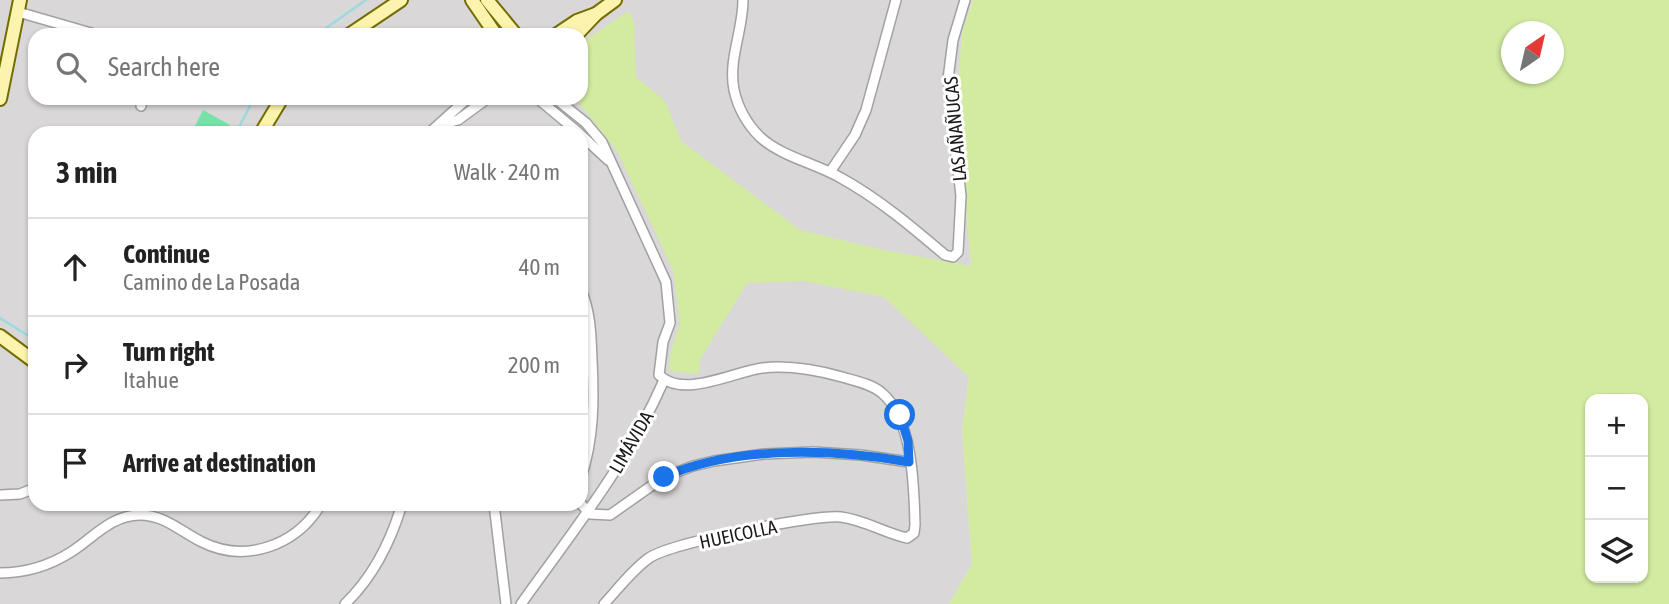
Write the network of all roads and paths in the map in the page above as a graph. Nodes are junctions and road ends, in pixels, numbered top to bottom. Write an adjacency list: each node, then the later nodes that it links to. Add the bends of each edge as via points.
1 (401, 0): 11 (street)
2 (472, 0): 12 (street)
3 (487, 0): 13 (street)
4 (615, 0): 9 (street)
5 (896, 0): 27 (street, via 866,110)
6 (965, 0): 27 (street, LAS AÑAÑUCAS, via 948,79 961,196 958,252 953,257 945,255 870,196)
7 (746, 2): 27 (street, via 732,70 743,116 775,148)
8 (19, 6): 10 (street); 16 (street)
9 (596, 14): 14 (street); 15 (street)
10 (79, 28)
11 (359, 28)
12 (491, 28)
13 (510, 28)
14 (566, 28)
15 (583, 28)
16 (1, 94)
17 (278, 105): 23 (street)
18 (459, 105): 22 (street)
19 (478, 105): 22 (street, via 458,120)
20 (545, 105): 24 (street)
21 (563, 105): 26 (street, via 592,129)
22 (440, 125)
23 (265, 126)
24 (570, 126)
25 (588, 141): 26 (street)
26 (609, 161): 31 (street, via 666,282 670,323 659,375)
27 (830, 172)
28 (588, 312): 32 (street, via 594,418)
29 (3, 340): 30 (street)
30 (28, 357)
31 (664, 380): 33 (street, via 694,385 762,368 798,369 862,383 882,392 900,415); 38 (street, LIMÁVIDA, via 633,445)
32 (588, 455)
33 (909, 462): 39 (street, via 813,452 713,461 664,477 610,515 597,516); 48 (street, HUEICOLLA, via 915,530 907,538 838,516 694,542 650,558)
34 (0, 489): 36 (street)
35 (28, 490): 36 (street)
36 (14, 494): 37 (street)
37 (0, 495)
38 (588, 503)
39 (588, 510)
40 (316, 511): 44 (street, via 300,531 283,542 236,551 199,541 165,520 135,515 114,521 46,565)
41 (399, 511): 45 (street, via 384,551)
42 (495, 511): 46 (street)
43 (582, 511): 47 (street, LIMÁVIDA)
44 (0, 573)
45 (345, 604)
46 (506, 604)
47 (521, 604)
48 (604, 604)

